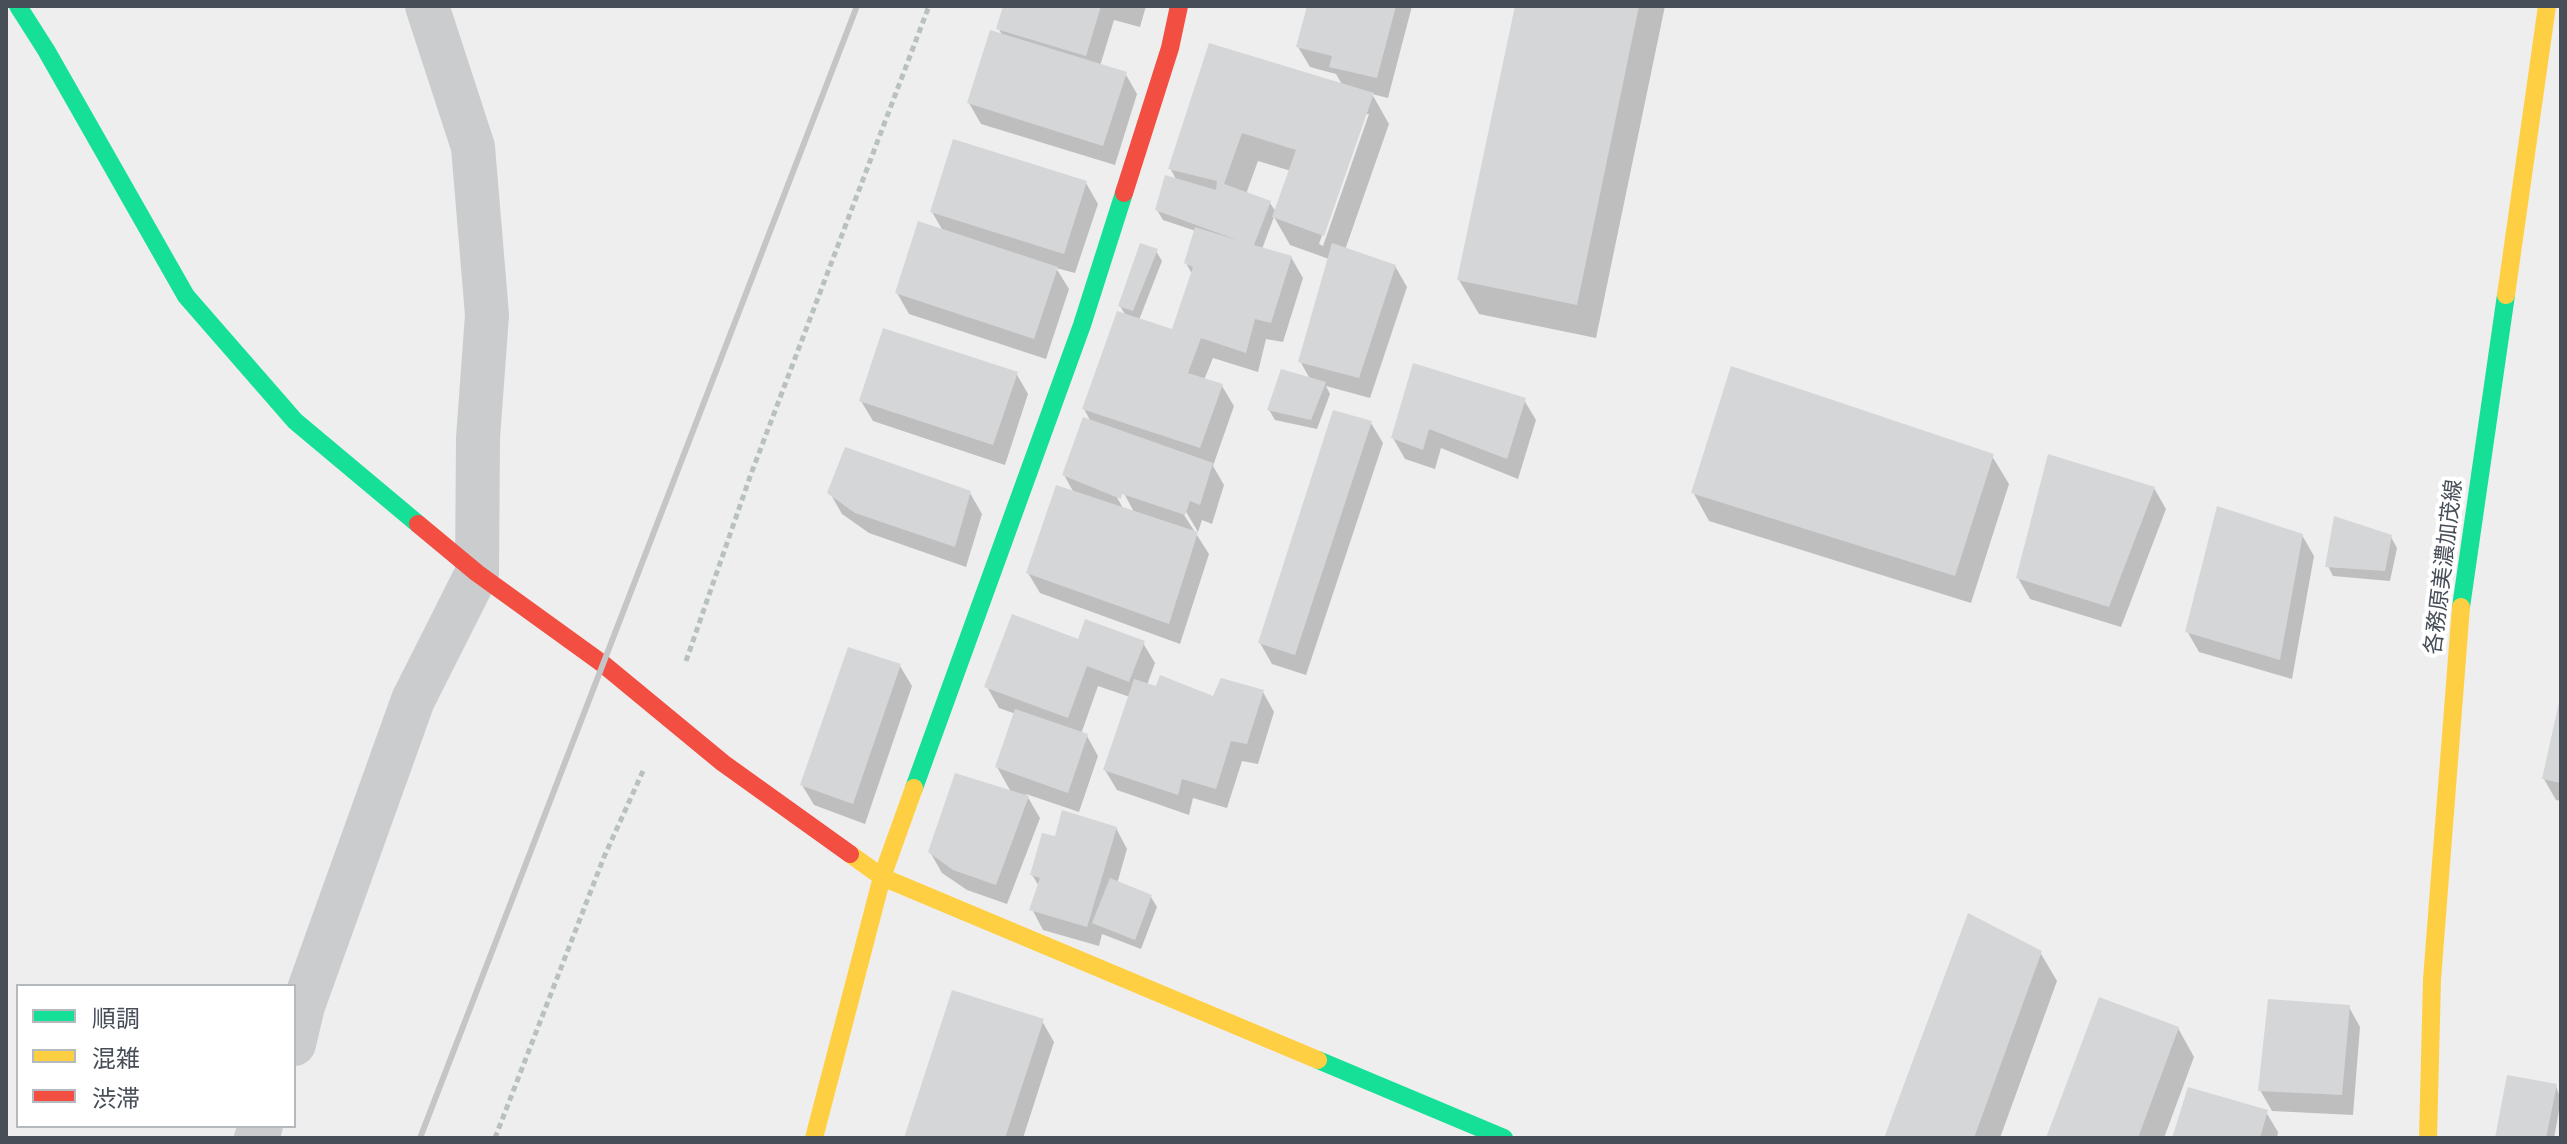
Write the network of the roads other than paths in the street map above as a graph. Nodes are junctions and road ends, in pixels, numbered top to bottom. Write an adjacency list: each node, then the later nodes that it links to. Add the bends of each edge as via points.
1 (18, 6): 5 (street, via 186,296 295,421)
2 (427, 6): 5 (street, via 473,147 487,315 478,438)
3 (1179, 6): 6 (street, via 1082,325)
4 (2547, 6): 10 (street, 各務原美濃加茂線, via 2460,614 2432,979)
5 (477, 573): 6 (street, via 603,664 723,763); 7 (street, via 413,700)
6 (882, 877): 8 (street); 9 (street)
7 (296, 1036)
8 (814, 1138)
9 (1504, 1138)
10 (2428, 1138)

